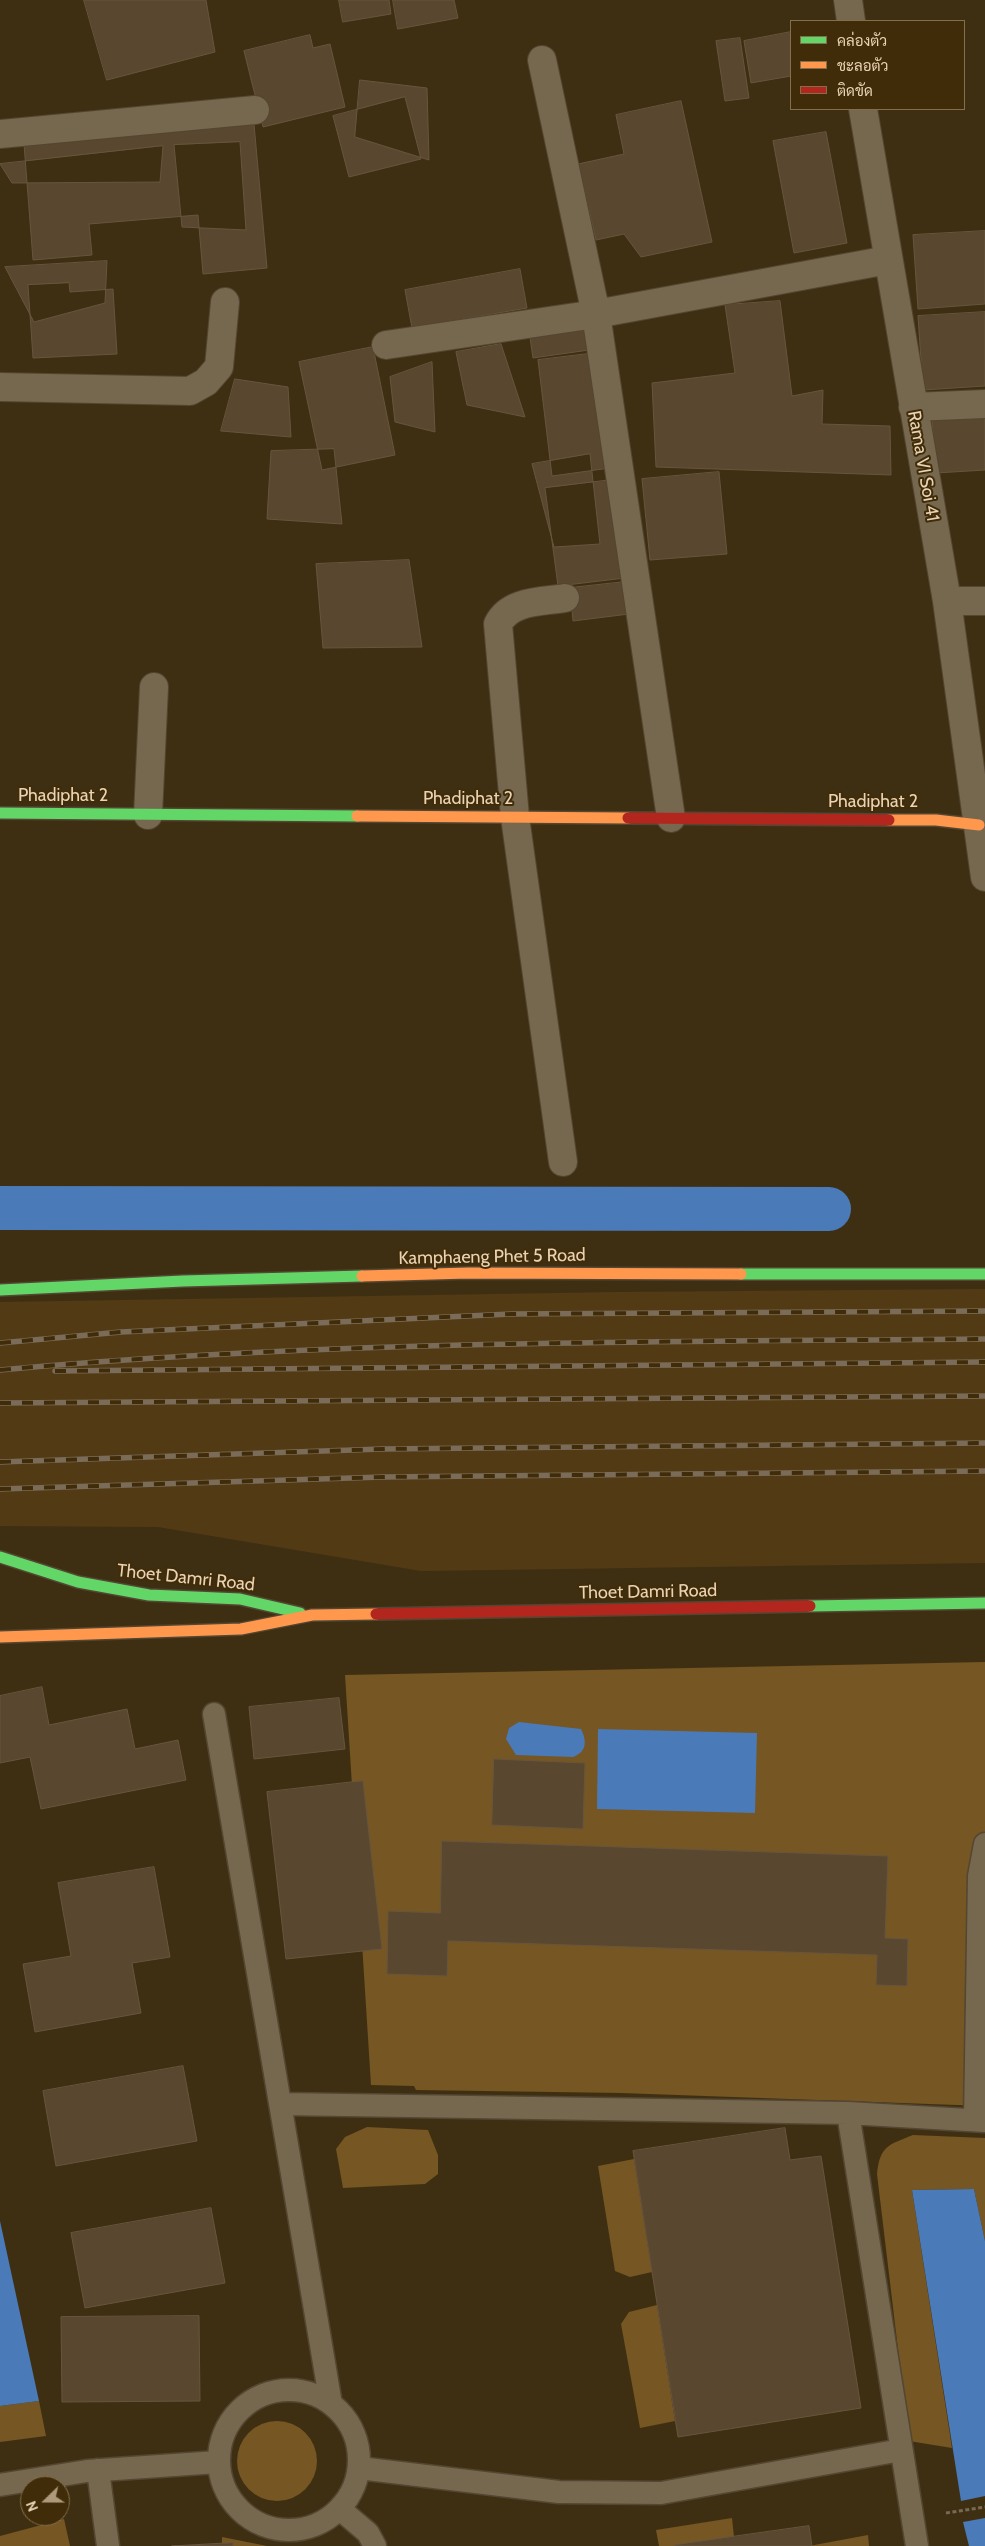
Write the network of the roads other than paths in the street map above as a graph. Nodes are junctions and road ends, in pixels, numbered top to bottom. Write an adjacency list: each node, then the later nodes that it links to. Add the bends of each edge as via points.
1 (848, 0): 2 (street)
2 (851, 20)
3 (542, 60): 9 (street)
4 (255, 110): 6 (street)
5 (863, 110): 7 (street, Rama VI Soi 41)
6 (0, 134)
7 (888, 260): 9 (street); 13 (street, Rama VI Soi 41)
8 (225, 302): 11 (street, via 219,367 206,382 190,391)
9 (596, 314): 10 (street); 21 (street)
10 (386, 345)
11 (0, 387)
12 (985, 404): 13 (street)
13 (913, 407): 15 (street, Rama VI Soi 41)
14 (565, 598): 20 (street, via 516,606 503,614 498,624)
15 (947, 601): 16 (street); 22 (street, Rama VI Soi 41)
16 (985, 602)
17 (154, 688): 19 (street)
18 (0, 814): 19 (street, Phadiphat 2)
19 (148, 814): 20 (street, Phadiphat 2)
20 (516, 817): 21 (street, Phadiphat 2); 24 (street)
21 (671, 818): 22 (street, Phadiphat 2, via 936,820)
22 (979, 824): 23 (street, Rama VI Soi 41)
23 (985, 877)
24 (562, 1162)
25 (985, 1274): 26 (street, Kamphaeng Phet 5 Road, via 468,1273)
26 (0, 1290)
27 (0, 1557): 29 (street, Thoet Damri Road, via 78,1582 149,1595 240,1599)
28 (985, 1603): 29 (street, Thoet Damri Road)
29 (312, 1615): 30 (street, Thoet Damri Road, via 241,1629)
30 (0, 1637)
31 (214, 1714): 33 (lane)
32 (985, 1844): 35 (lane, via 979,1876)
33 (282, 2104): 34 (lane); 36 (lane)
34 (848, 2113): 35 (lane); 37 (lane)
35 (980, 2121)
36 (331, 2404): 38 (lane, via 319,2396 295,2389 259,2396 239,2410 222,2438); 39 (lane, via 354,2431 360,2455)
37 (901, 2450): 39 (lane, via 661,2493 559,2492); 45 (lane)
38 (218, 2462): 40 (lane); 42 (lane, via 225,2489 238,2510 273,2530 297,2531 321,2524)
39 (359, 2468): 42 (lane)
40 (98, 2470): 41 (lane); 43 (lane)
41 (0, 2485)
42 (341, 2510): 44 (lane, via 368,2533)
43 (108, 2546)
44 (375, 2546)
45 (917, 2546)

